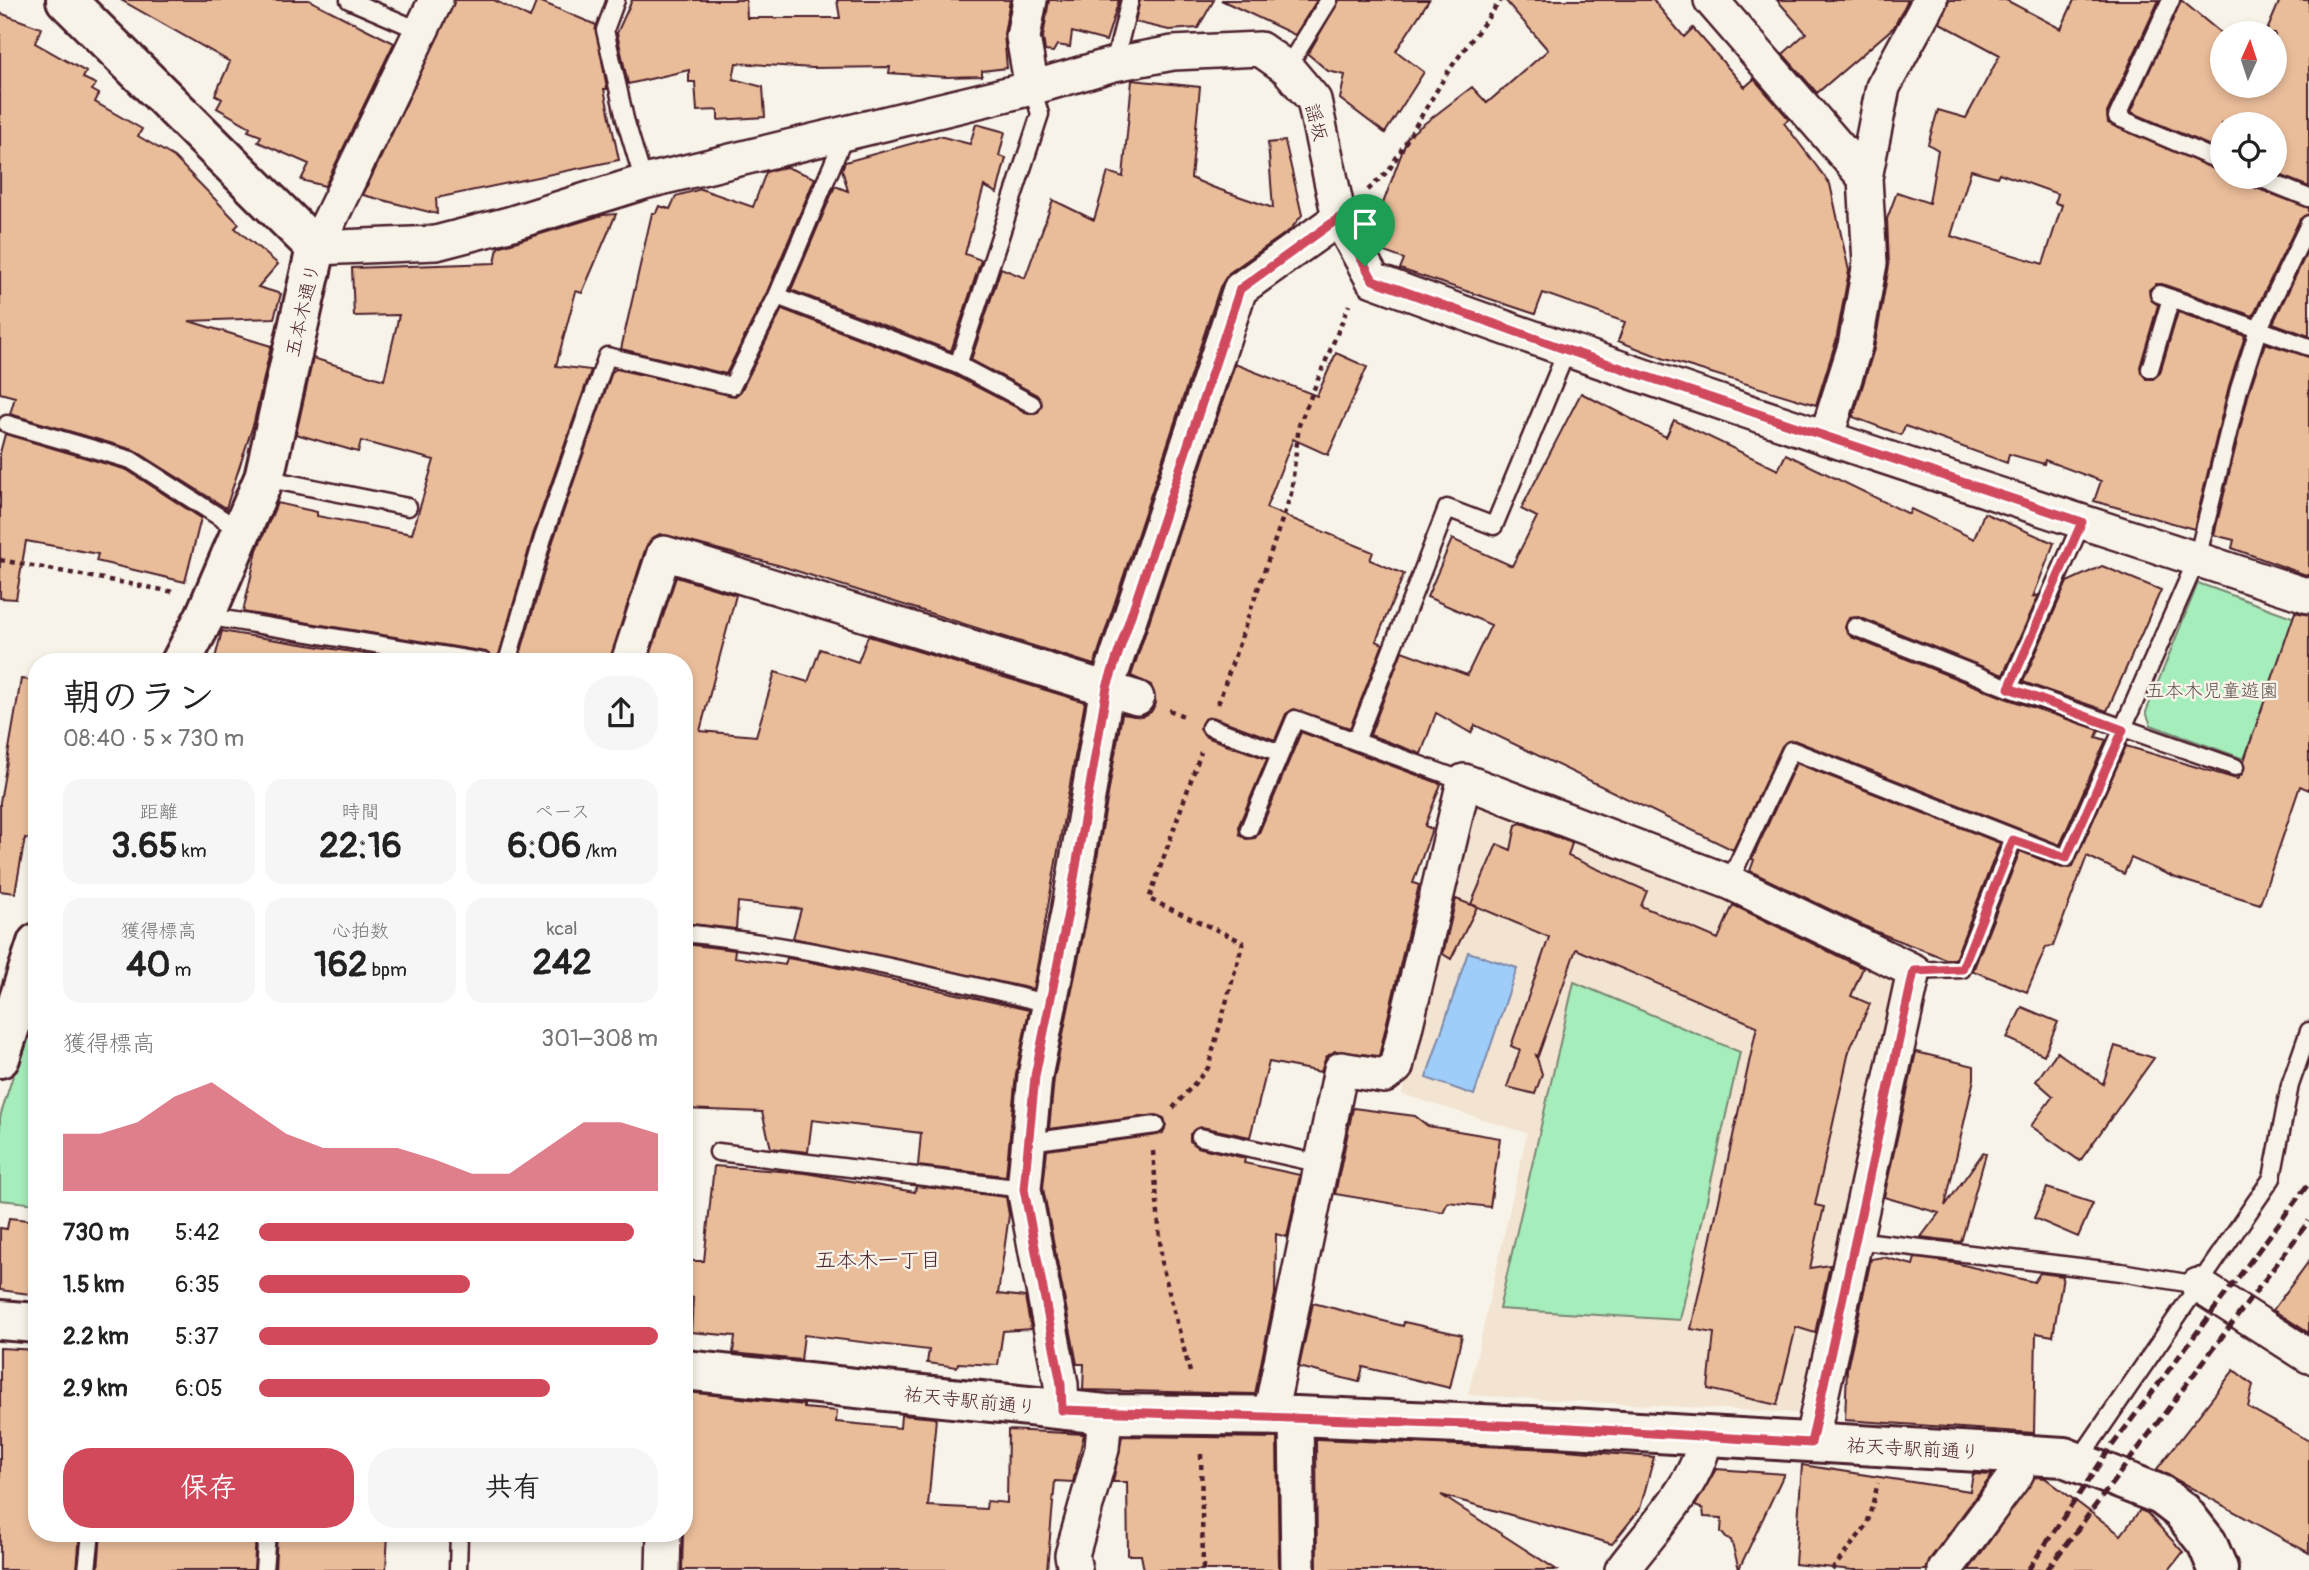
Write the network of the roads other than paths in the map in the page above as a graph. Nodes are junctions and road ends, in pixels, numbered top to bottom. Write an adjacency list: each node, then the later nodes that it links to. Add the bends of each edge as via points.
1 (66, 0): 23 (street, 五本木通り)
2 (349, 0): 11 (lane)
3 (436, 0): 11 (street)
4 (616, 0): 18 (lane, via 605,30)
5 (1030, 0): 14 (street, via 1023,37)
6 (1130, 0): 12 (lane)
7 (1329, 0): 13 (lane)
8 (1711, 0): 17 (street)
9 (1930, 0): 17 (street, via 1882,87)
10 (2171, 0): 16 (lane, via 2117,117)
11 (421, 31): 23 (street)
12 (1114, 64): 13 (street, 謡坂, via 1173,53 1259,49); 14 (street, 謡坂)
13 (1287, 68): 21 (street, 謡坂, via 1314,100)
14 (1032, 88): 15 (street, 謡坂); 28 (lane, via 1040,114)
15 (845, 135): 18 (street, 謡坂); 24 (lane)
16 (2210, 157)
17 (1865, 178): 32 (street, via 1870,263 1855,346)
18 (644, 183): 23 (street, 謡坂, via 436,243)
19 (2287, 189): 20 (lane)
20 (2309, 198)
21 (1339, 218): 27 (street, 謡坂, via 1373,280); 45 (street, via 1240,289)
22 (2309, 224): 25 (lane)
23 (316, 248): 33 (street, 五本木通り)
24 (777, 296): 28 (lane); 43 (lane, via 732,386 607,356 543,538)
25 (2258, 330): 26 (lane); 29 (lane, via 2165,296); 37 (lane)
26 (2309, 347)
27 (1567, 350): 32 (street, 謡坂); 50 (lane, via 1494,526 1447,508)
28 (958, 365): 30 (lane)
29 (2150, 369)
30 (1032, 404)
31 (7, 424): 36 (lane, via 131,460)
32 (1826, 438): 35 (street, 謡坂)
33 (264, 478): 34 (lane); 36 (street, 五本木通り)
34 (408, 507)
35 (2082, 522): 37 (street, 謡坂); 46 (lane)
36 (242, 531): 39 (street, 五本木通り)
37 (2197, 559): 38 (street, 謡坂); 49 (lane)
38 (2309, 596)
39 (209, 607): 41 (street, 五本木通り); 42 (lane)
40 (1855, 627): 46 (lane)
41 (186, 653)
42 (439, 653)
43 (510, 653)
44 (631, 653): 45 (street, via 664,552)
45 (1107, 687): 47 (street); 60 (street)
46 (2009, 688): 49 (lane)
47 (1138, 698)
48 (1210, 727): 51 (lane)
49 (2123, 730): 52 (lane); 55 (lane, via 2066,858)
50 (1356, 741): 51 (lane, via 1296,719); 53 (lane)
51 (1280, 753): 54 (lane)
52 (2235, 767)
53 (1464, 781): 56 (street); 67 (street, via 1396,1067 1384,1076 1341,1069)
54 (1249, 829)
55 (2013, 840): 56 (lane, via 1791,750); 59 (lane, via 1962,969)
56 (1729, 882): 59 (street)
57 (693, 934): 60 (lane, via 861,959)
58 (28, 971): 62 (street)
59 (1914, 971): 69 (street)
60 (1050, 1004): 65 (street, via 1035,1076)
61 (2309, 1031): 70 (lane, via 2290,1085 2272,1178)
62 (0, 1058)
63 (1156, 1125): 65 (lane)
64 (1200, 1137): 67 (lane)
65 (1029, 1142): 68 (street)
66 (718, 1152): 68 (lane)
67 (1321, 1164): 77 (street)
68 (1024, 1189): 75 (street)
69 (1855, 1240): 70 (lane); 79 (street)
70 (2198, 1285): 73 (street); 81 (lane)
71 (0, 1320): 72 (street)
72 (28, 1322)
73 (2309, 1356)
74 (693, 1371): 75 (street, 祐天寺駅前通り)
75 (1062, 1410): 76 (street, 祐天寺駅前通り)
76 (1105, 1414): 77 (street, 祐天寺駅前通り); 90 (street, via 1102,1449 1072,1555)
77 (1282, 1415): 78 (street, 祐天寺駅前通り); 91 (street)
78 (1705, 1437): 79 (street, 祐天寺駅前通り); 92 (street, via 1693,1473)
79 (1811, 1443): 80 (street, 祐天寺駅前通り)
80 (2018, 1454): 81 (street, 祐天寺駅前通り); 93 (street, via 2017,1473)
81 (2079, 1460): 94 (street, 祐天寺駅前通り, via 2161,1495 2182,1511)
82 (90, 1542): 86 (lane)
83 (266, 1542): 87 (lane)
84 (459, 1542): 88 (lane)
85 (664, 1542): 89 (street)
86 (87, 1570)
87 (264, 1570)
88 (458, 1570)
89 (663, 1570)
90 (1075, 1570)
91 (1298, 1570)
92 (1622, 1570)
93 (1945, 1570)
94 (2227, 1570)

